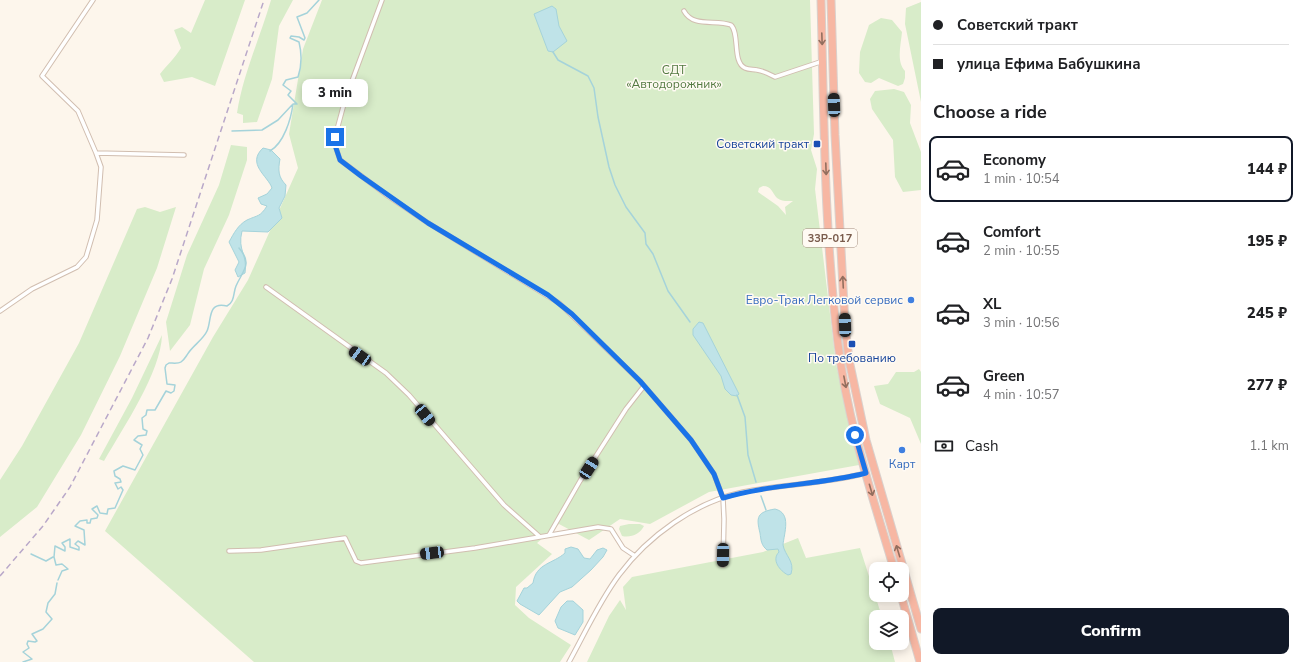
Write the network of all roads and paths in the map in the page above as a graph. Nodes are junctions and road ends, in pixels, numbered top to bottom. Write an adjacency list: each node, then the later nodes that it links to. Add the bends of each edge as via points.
1 (93, 0): 7 (street, via 42,76 78,111)
2 (382, 0): 11 (street, via 345,100 335,137 336,152 343,163 428,223 559,303)
3 (821, 0): 6 (highway, 33Р-017, one-way to 6)
4 (831, 0): 12 (highway, 33Р-017, one-way to 4, via 861,421 846,338)
5 (684, 11): 6 (street, via 694,20 731,25 734,29 740,64 746,69 775,77)
6 (823, 61): 13 (highway, 33Р-017, one-way to 13, via 827,194 838,344 855,435)
7 (96, 153): 8 (street); 10 (street, via 101,167 97,220 86,257 77,267 32,289)
8 (184, 155)
9 (266, 287): 16 (street, via 386,374 411,398 504,505)
10 (0, 311)
11 (644, 386): 14 (street, via 691,440 714,474); 15 (street, via 626,409)
12 (874, 472): 13 (highway); 22 (highway, 33Р-017, one-way to 12)
13 (866, 473): 14 (street, via 840,480 761,489); 19 (highway, 33Р-017, one-way to 19)
14 (723, 498): 18 (street, via 677,521); 20 (street)
15 (549, 534): 16 (street); 18 (street, via 598,527 611,529 623,548)
16 (539, 536): 17 (street, via 475,548 361,563 356,561 345,538 261,550)
17 (229, 551)
18 (634, 556): 23 (street, via 606,596)
19 (892, 562)
20 (722, 565)
21 (903, 602): 24 (highway)
22 (921, 629)
23 (569, 662)
24 (920, 662)

